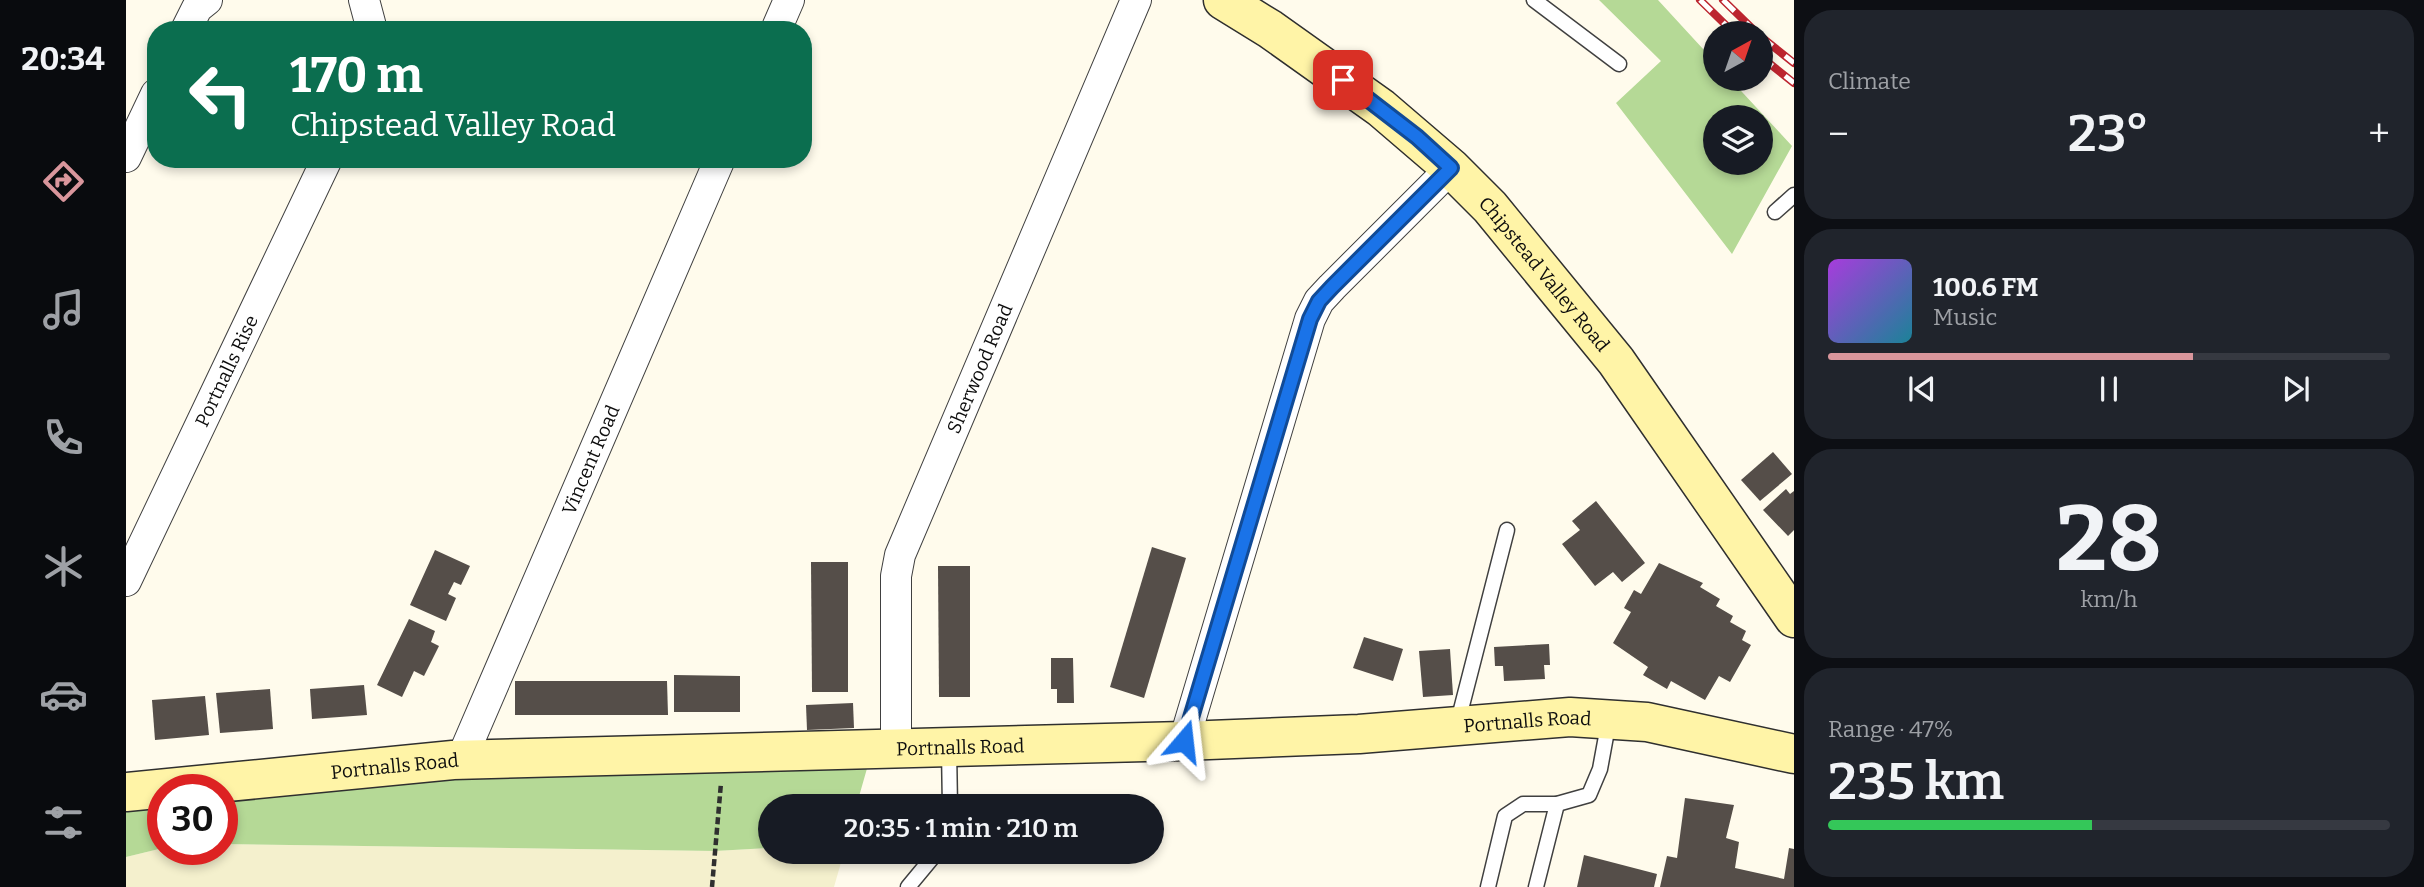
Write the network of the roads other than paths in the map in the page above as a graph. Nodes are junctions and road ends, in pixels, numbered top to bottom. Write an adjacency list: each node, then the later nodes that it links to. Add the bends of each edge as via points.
1 (208, 0): 7 (street)
2 (365, 0): 8 (street)
3 (789, 0): 9 (street)
4 (1136, 0): 25 (street, Sherwood Road, via 900,555 896,576)
5 (1223, 0): 15 (street, Chipstead Valley Road, via 1343,80)
6 (1534, 0): 10 (lane)
7 (190, 21)
8 (370, 21)
9 (780, 21)
10 (1619, 64)
11 (147, 113): 12 (street)
12 (126, 157)
13 (323, 168): 19 (street, Portnalls Rise)
14 (716, 168): 27 (street, Vincent Road)
15 (1451, 168): 20 (street, Chipstead Valley Road, via 1534,257 1616,361); 23 (street, via 1332,287 1310,319)
16 (1794, 195): 17 (lane)
17 (1774, 212)
18 (1507, 530): 22 (lane)
19 (126, 581)
20 (1794, 618)
21 (1610, 717): 22 (street, Portnalls Road); 26 (street, Portnalls Road); 30 (lane, via 1600,769 1589,795)
22 (1456, 726): 23 (street, Portnalls Road)
23 (1184, 741): 24 (street, Portnalls Road)
24 (949, 749): 25 (street, Portnalls Road); 29 (lane)
25 (896, 751): 27 (street, Portnalls Road)
26 (1794, 754)
27 (461, 760): 28 (street, Portnalls Road)
28 (126, 792)
29 (950, 794)
30 (1557, 804): 33 (lane, via 1523,804 1506,816); 34 (lane)
31 (927, 864): 32 (lane)
32 (908, 887)
33 (1488, 887)
34 (1536, 887)

